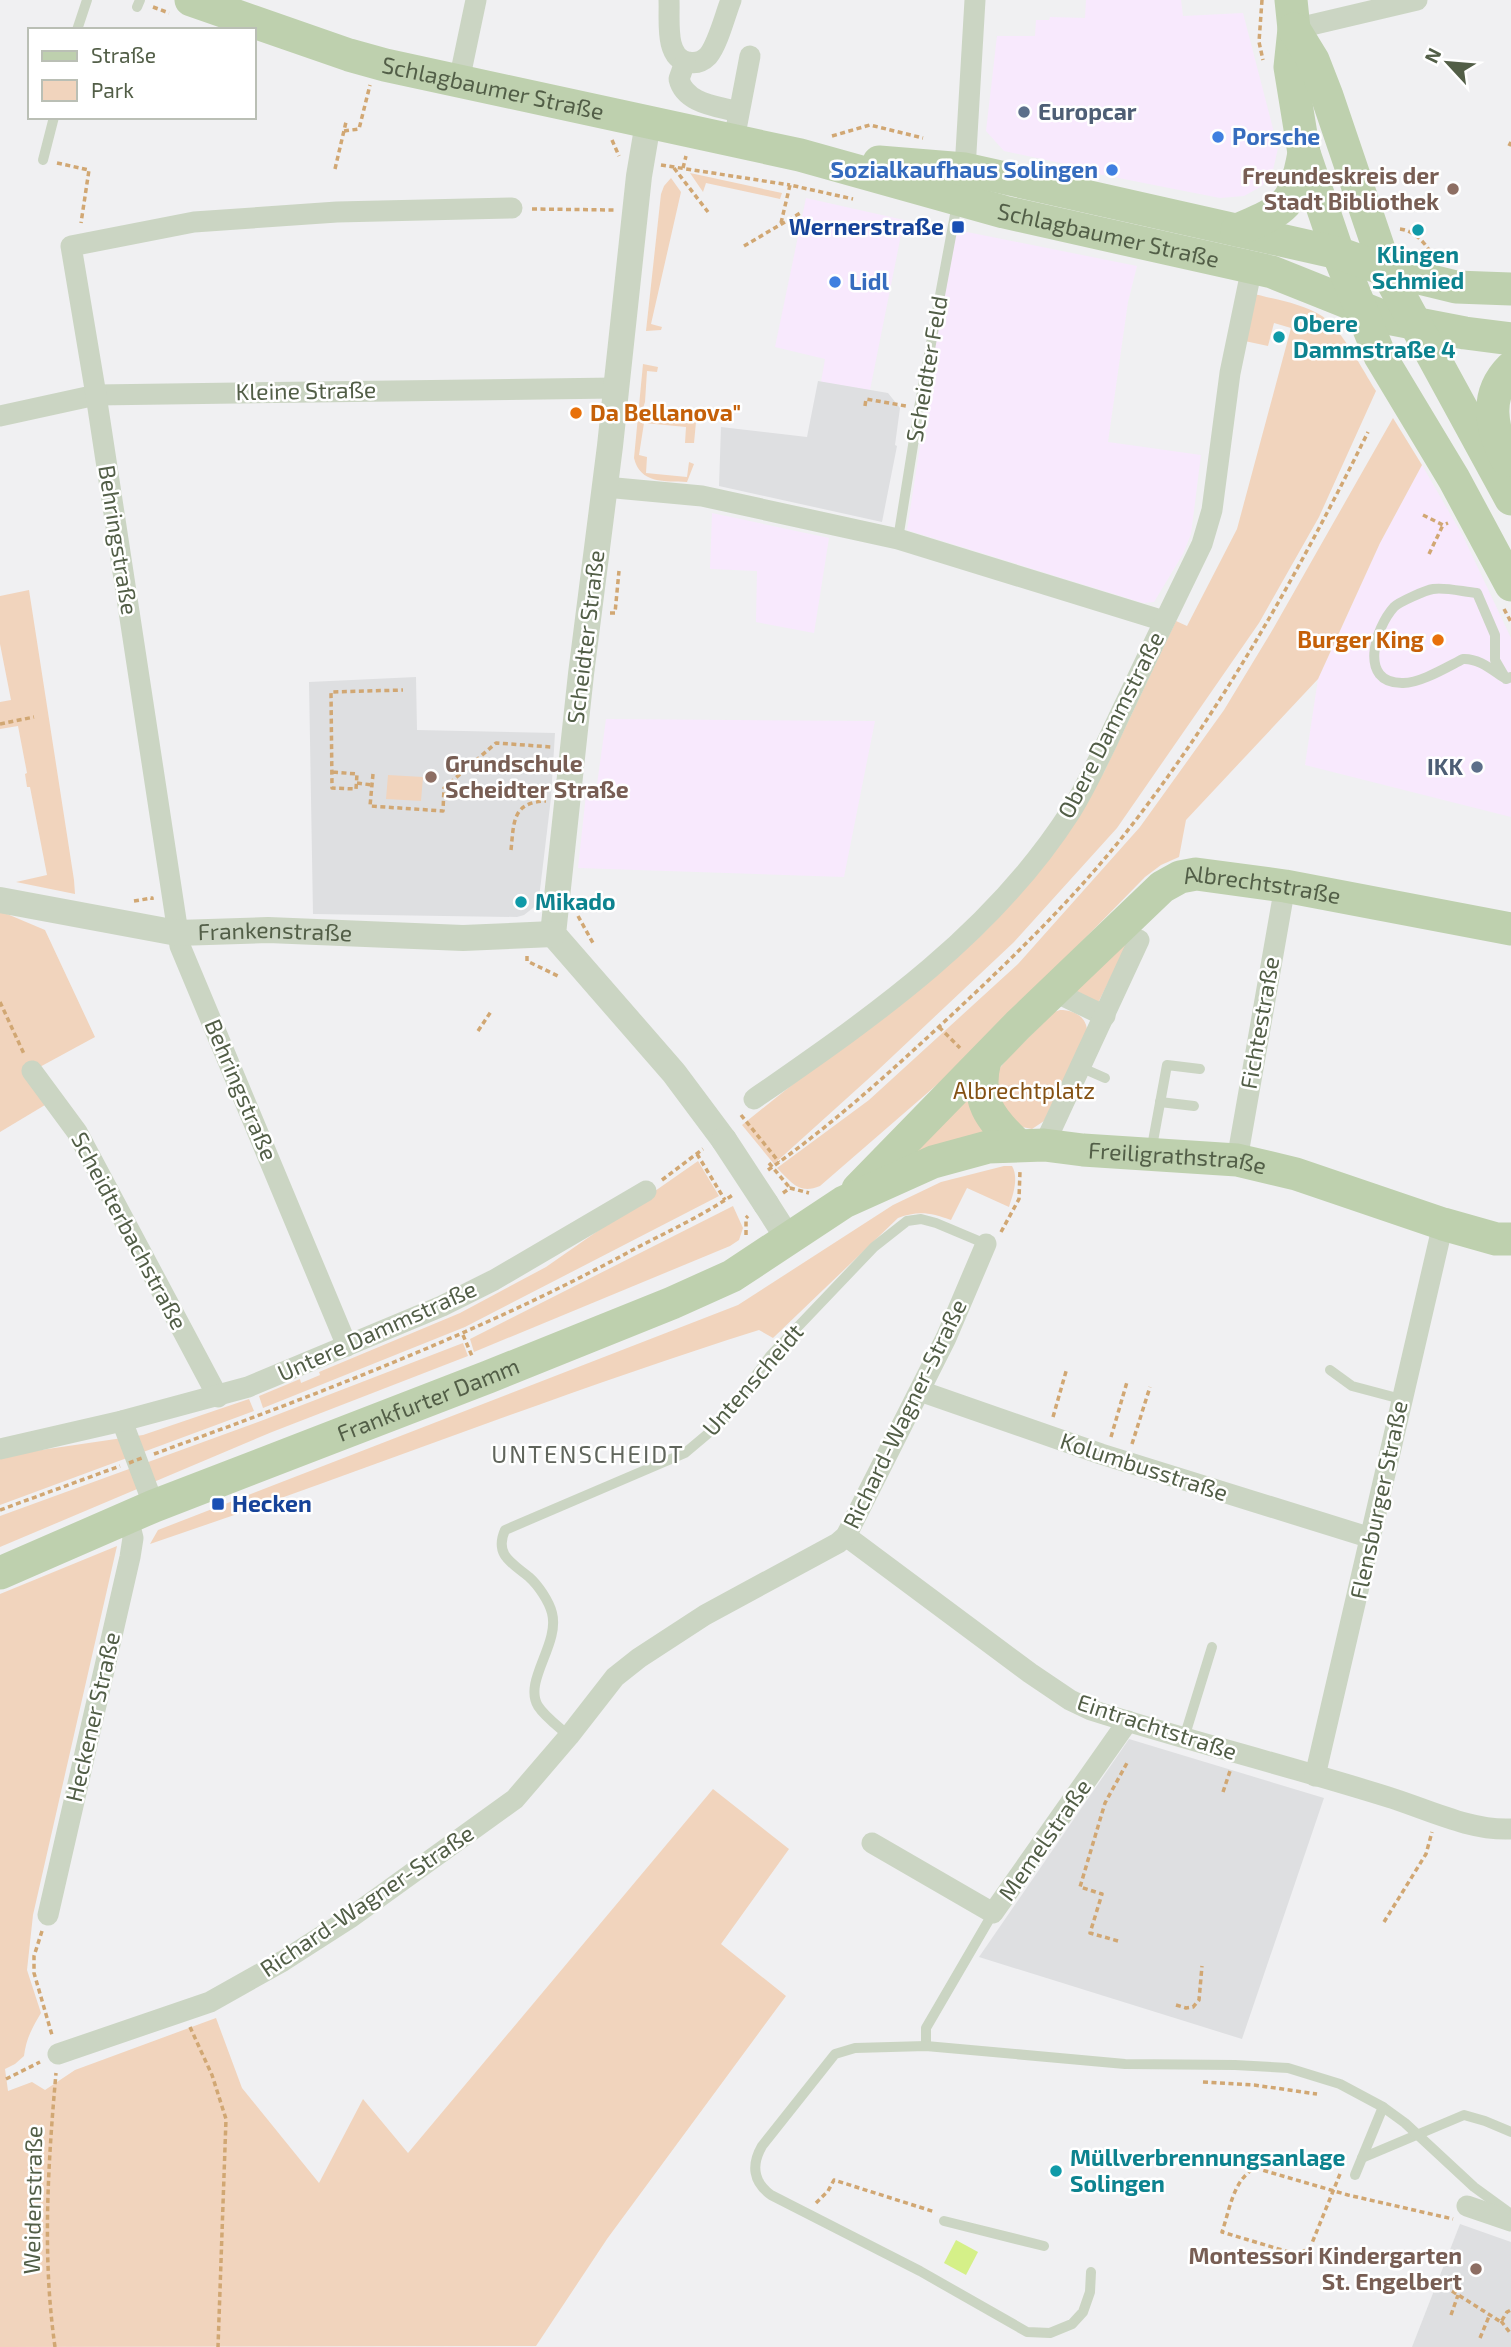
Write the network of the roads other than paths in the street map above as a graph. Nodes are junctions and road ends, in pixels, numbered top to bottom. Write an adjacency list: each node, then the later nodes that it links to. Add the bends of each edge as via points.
1 (88, 0): 9 (lane)
2 (191, 0): 12 (main road, Schlagbaumer Straße, via 349,55)
3 (476, 0): 12 (street)
4 (669, 0): 11 (street, via 671,46)
5 (731, 0): 11 (street, via 707,57)
6 (975, 0): 18 (street)
7 (1417, 0): 8 (street)
8 (1292, 15): 16 (main road, via 1290,67); 24 (main road, via 1327,96)
9 (78, 28)
10 (750, 56): 15 (street)
11 (685, 62): 15 (street, via 679,79 685,94)
12 (459, 81): 14 (main road, Schlagbaumer Straße)
13 (53, 119): 17 (lane)
14 (648, 122): 15 (main road, Schlagbaumer Straße); 27 (street, Scheidter Straße)
15 (736, 126): 18 (main road, Schlagbaumer Straße, via 795,170)
16 (1304, 153): 20 (main road, via 1298,184 1283,207); 21 (main road)
17 (43, 160)
18 (961, 184): 20 (main road, Schlagbaumer Straße); 22 (main road, Schlagbaumer Straße); 33 (lane, Scheidter Feld)
19 (512, 208): 28 (street, Behringstraße, via 337,212 194,222 71,246)
20 (1237, 230): 21 (main road, Schlagbaumer Straße)
21 (1343, 265): 22 (main road); 24 (main road); 24 (main road)
22 (1267, 271): 24 (main road, Schlagbaumer Straße); 35 (street, Obere Dammstraße, via 1230,373 1212,510 1202,544)
23 (1511, 289): 24 (main road, via 1456,287)
24 (1390, 303): 25 (main road, via 1465,333); 32 (main road); 34 (main road, via 1380,356)
25 (1511, 339)
26 (1511, 368): 30 (main road, via 1497,386 1492,415)
27 (615, 388): 28 (street, Kleine Straße); 31 (street, Scheidter Straße)
28 (96, 395): 29 (street, Kleine Straße); 40 (street, Behringstraße)
29 (0, 416)
30 (1511, 468)
31 (605, 487): 33 (street, via 702,496); 41 (street, Scheidter Straße)
32 (1511, 499)
33 (898, 539): 35 (street)
34 (1511, 585)
35 (1164, 621): 52 (street, Obere Dammstraße, via 1071,811 992,912 870,1018)
36 (1508, 678): 36 (lane, via 1495,660 1495,635 1477,593 1433,589 1396,604 1375,641 1376,665 1390,680 1405,684 1469,659)
37 (1285, 886): 39 (main road, Albrechtstraße); 43 (main road, Albrechtstraße, via 1196,874 1180,877 1162,887); 55 (street, Fichtestraße)
38 (0, 900): 40 (street, Frankenstraße)
39 (1511, 929)
40 (177, 933): 41 (street, Frankenstraße, via 268,930 463,938); 62 (street, Behringstraße)
41 (553, 934): 60 (street, bridge, via 679,1079)
42 (1139, 940): 44 (street)
43 (1053, 991): 44 (street); 45 (main road, Albrechtstraße)
44 (1105, 1016): 46 (street)
45 (974, 1055): 53 (main road, via 987,1109 995,1123); 57 (main road, Albrechtstraße)
46 (1080, 1067): 49 (lane); 53 (street)
47 (1200, 1069): 50 (lane, via 1167,1065)
48 (32, 1071): 65 (street, Scheidterbachstraße, via 77,1132)
49 (1105, 1078)
50 (1160, 1102): 51 (lane); 54 (lane)
51 (1194, 1106)
52 (748, 1108)
53 (1027, 1150): 54 (main road, Freiligrathstraße); 57 (main road, Freiligrathstraße, via 988,1147 933,1162)
54 (1151, 1154): 55 (main road, Freiligrathstraße)
55 (1237, 1160): 58 (main road, Freiligrathstraße, via 1296,1174)
56 (646, 1191): 62 (street, Untere Dammstraße, via 494,1280)
57 (844, 1202): 60 (main road, Frankfurter Damm)
58 (1443, 1224): 59 (main road, Freiligrathstraße); 66 (street, Flensburger Straße)
59 (1511, 1239)
60 (789, 1240): 69 (main road, Frankfurter Damm, via 732,1276 672,1303)
61 (986, 1244): 64 (street, Richard-Wagner-Straße); 75 (lane, Untenscheidt, via 936,1223 907,1221 874,1247 770,1356 723,1421 685,1453 505,1530 502,1550 510,1563 531,1579 552,1612 554,1628 535,1685 535,1700)
62 (347, 1346): 65 (street, Untere Dammstraße)
63 (1330, 1370): 66 (lane, via 1352,1386)
64 (920, 1391): 70 (street, Richard-Wagner-Straße); 71 (street, Kolumbusstraße, via 1116,1459)
65 (218, 1396): 67 (street, Untere Dammstraße)
66 (1401, 1399): 71 (street, Flensburger Straße)
67 (122, 1421): 68 (street, Untere Dammstraße); 69 (street, Heckener Straße)
68 (0, 1449)
69 (141, 1512): 72 (main road, Frankfurter Damm); 81 (street, Heckener Straße)
70 (846, 1536): 74 (street, Eintrachtstraße, via 1040,1680 1081,1705); 75 (street, Richard-Wagner-Straße, via 705,1615 639,1658 615,1677)
71 (1371, 1538): 77 (street, Flensburger Straße)
72 (0, 1573)
73 (1212, 1647): 76 (lane)
74 (1128, 1721): 76 (street, Eintrachtstraße); 80 (street, Memelstraße)
75 (569, 1736): 83 (street, Richard-Wagner-Straße, via 515,1799 283,1961 210,2002)
76 (1184, 1738): 77 (street, Eintrachtstraße)
77 (1315, 1776): 78 (street, Eintrachtstraße, via 1476,1825)
78 (1511, 1829)
79 (872, 1843): 80 (street, Memelstraße)
80 (993, 1913): 82 (lane, via 926,2028)
81 (48, 1915)
82 (926, 2046): 84 (lane, via 1125,2064 1288,2068 1340,2084); 94 (lane, via 855,2048 835,2054 755,2157 754,2168 763,2189 1027,2332 1050,2333 1072,2324 1083,2312)
83 (58, 2054)
84 (1383, 2107): 86 (lane); 87 (lane)
85 (1511, 2132): 86 (lane, via 1464,2115)
86 (1416, 2133): 87 (lane); 90 (lane)
87 (1362, 2158): 88 (lane)
88 (1355, 2175)
89 (1464, 2213): 92 (street)
90 (1511, 2214)
91 (940, 2216): 93 (lane)
92 (1511, 2221)
93 (1044, 2246)
94 (1091, 2272)

